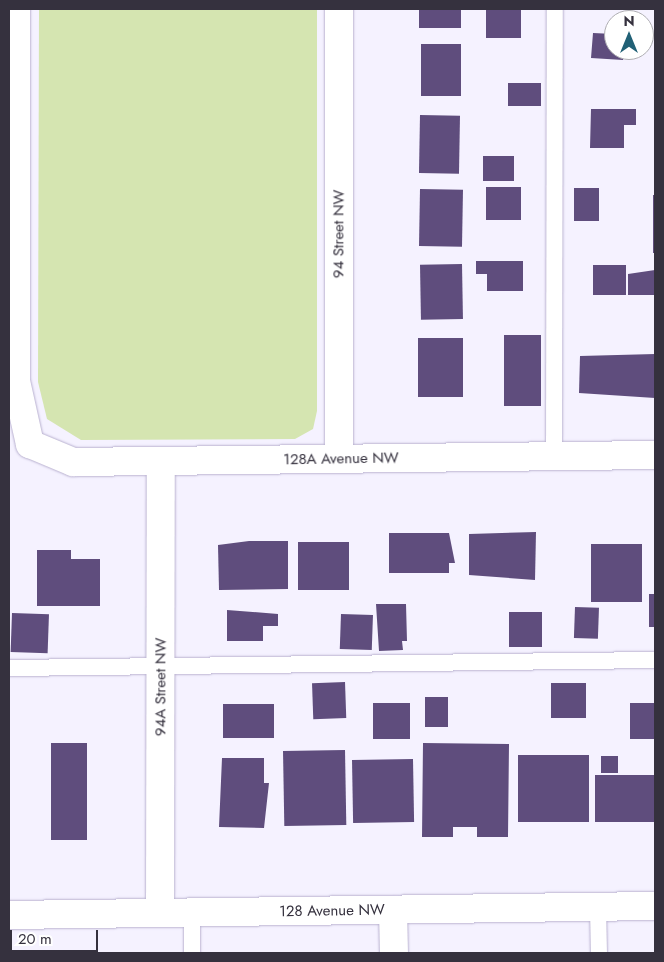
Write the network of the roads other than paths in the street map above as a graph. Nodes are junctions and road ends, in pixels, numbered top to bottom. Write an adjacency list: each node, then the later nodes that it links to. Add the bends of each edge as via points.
1 (16, 9): 7 (street, 128A Avenue NW, via 16,381 30,444 73,462)
2 (339, 9): 6 (street, 94 Street NW)
3 (555, 9): 5 (lane)
4 (655, 455): 5 (street, 128A Avenue NW)
5 (554, 456): 6 (street, 128A Avenue NW)
6 (339, 459): 7 (street, 128A Avenue NW)
7 (161, 461): 10 (street, 94A Street NW)
8 (655, 660): 10 (lane)
9 (9, 668): 10 (lane)
10 (161, 668): 14 (street, 94A Street NW)
11 (655, 906): 12 (street, 128 Avenue NW)
12 (598, 907): 13 (street, 128 Avenue NW); 19 (lane)
13 (393, 910): 15 (street, 128 Avenue NW); 18 (street)
14 (160, 913): 15 (street, 128 Avenue NW); 16 (street, 128 Avenue NW)
15 (192, 913): 17 (lane)
16 (9, 915)
17 (192, 953)
18 (394, 953)
19 (599, 953)

